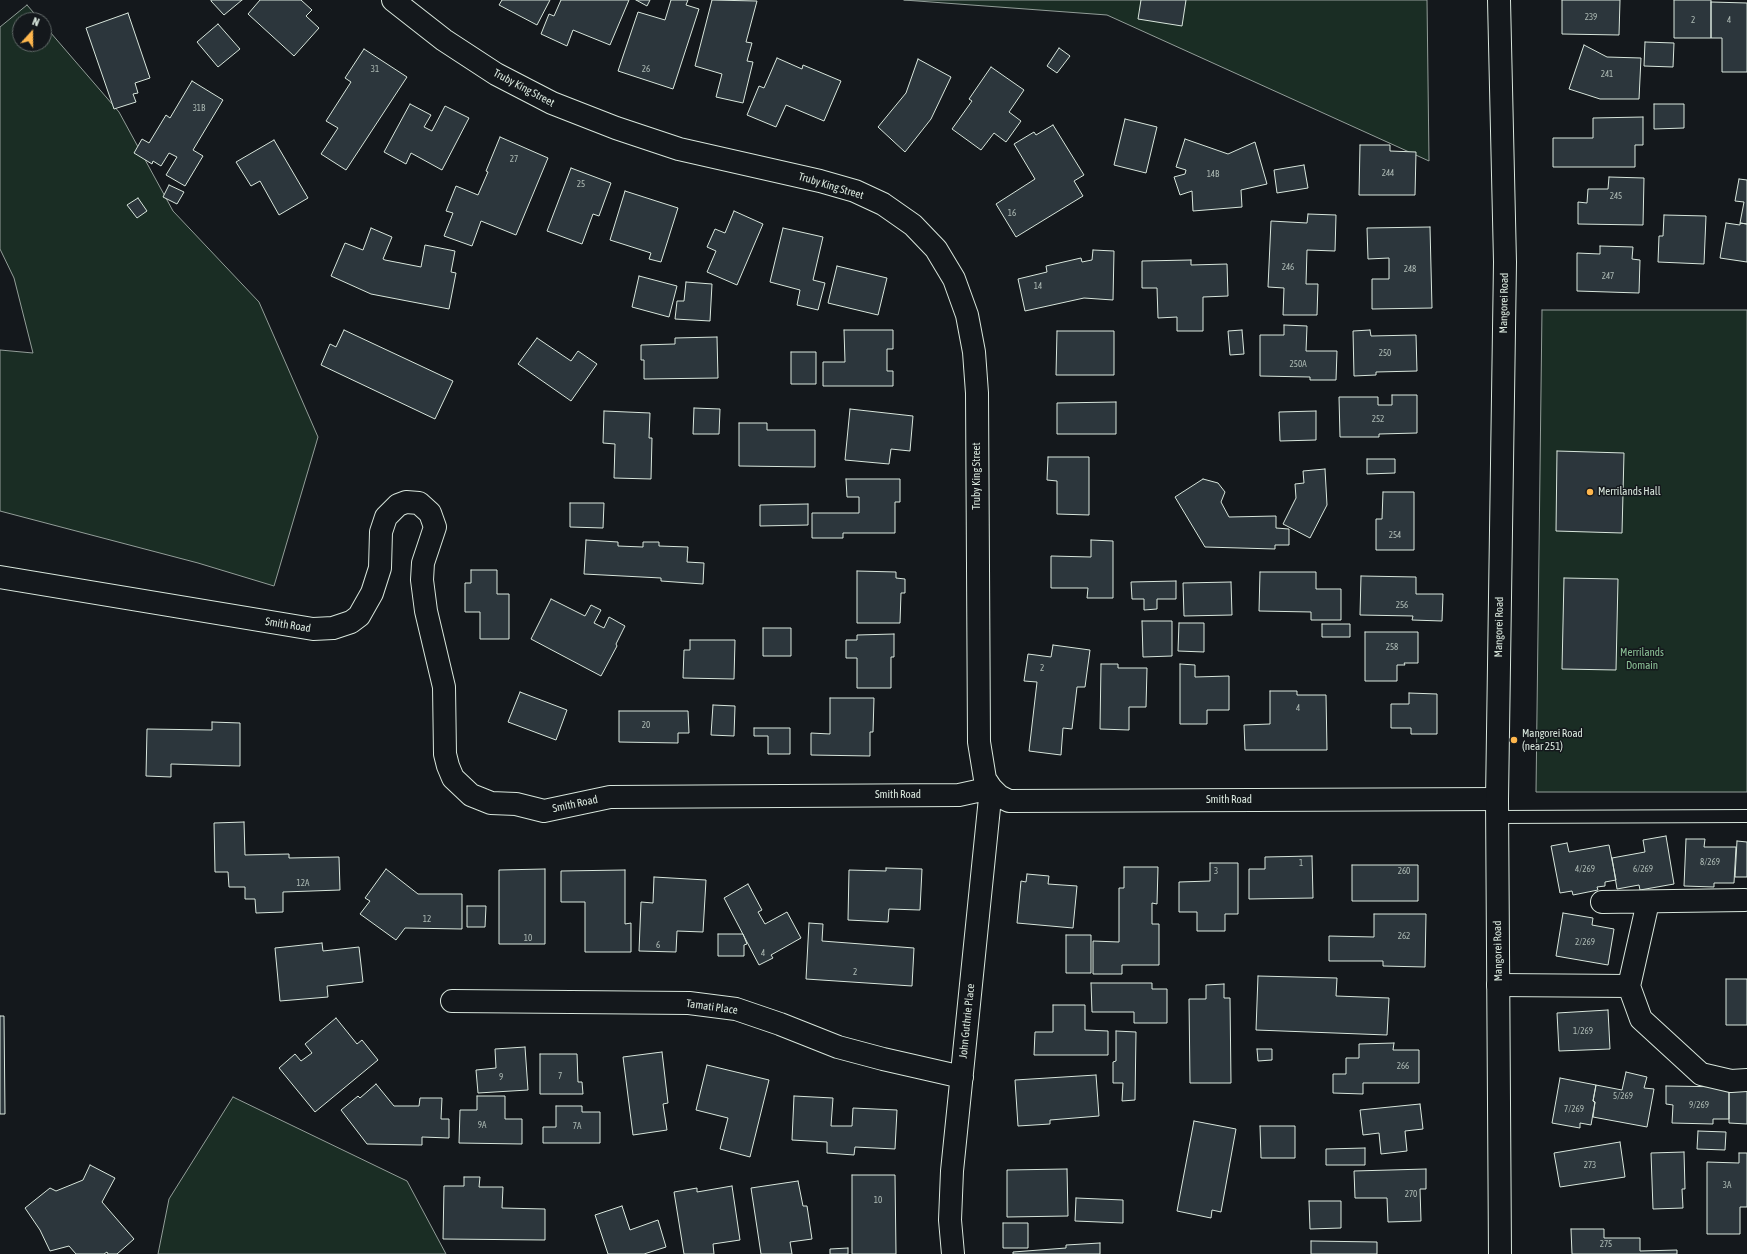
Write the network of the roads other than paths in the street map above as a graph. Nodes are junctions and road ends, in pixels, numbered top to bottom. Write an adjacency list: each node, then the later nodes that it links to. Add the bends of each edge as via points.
1 (393, 0): 4 (street, Truby King Street, via 444,40 496,74 552,103 679,149 820,180 855,191 883,204 913,225 936,249 954,279 967,315 974,352 977,393 979,742 985,779)
2 (1499, 0): 5 (street, Mangorei Road, via 1505,262)
3 (0, 577): 4 (street, Smith Road, via 313,629 333,628 351,622 359,616 372,593 380,568 381,532 386,517 398,505 406,502 419,503 430,513 435,527 423,563 422,580 426,611 444,687 444,754 453,778 471,795 491,803 516,804 544,811 610,797 958,795)
4 (991, 788): 5 (street, Smith Road, via 1009,801); 13 (street, John Guthrie Place)
5 (1497, 808): 6 (lane); 10 (street, Mangorei Road)
6 (1747, 816)
7 (1745, 900): 9 (street)
8 (1602, 902): 9 (street)
9 (1648, 902): 11 (street)
10 (1498, 985): 11 (street); 16 (street, Mangorei Road)
11 (1629, 986): 14 (street, via 1641,1019 1700,1074 1731,1081)
12 (452, 1002): 13 (street, Tamati Place, via 689,1003 736,1009 838,1046)
13 (962, 1077): 15 (street, John Guthrie Place, via 952,1171 950,1220)
14 (1747, 1080)
15 (953, 1254)
16 (1500, 1254)

